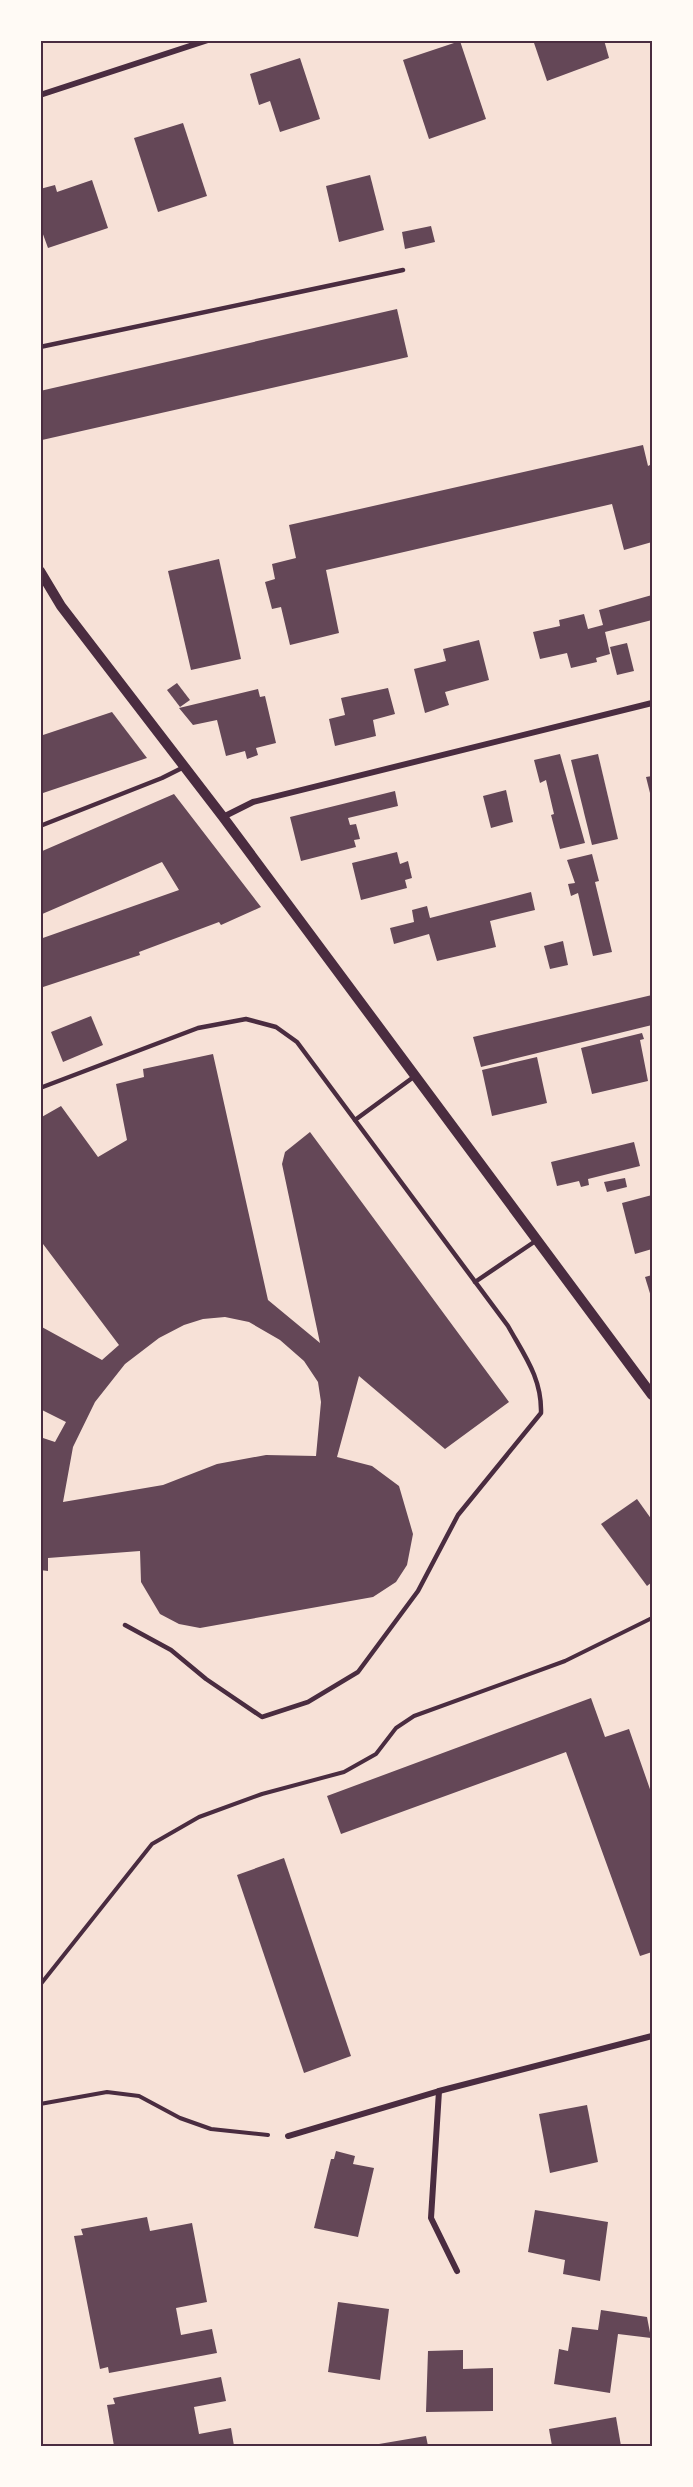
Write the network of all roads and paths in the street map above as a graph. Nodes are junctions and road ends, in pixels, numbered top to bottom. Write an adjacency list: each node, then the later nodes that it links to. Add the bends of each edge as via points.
1 (208, 40): 2 (street)
2 (40, 95)
3 (403, 270): 4 (lane)
4 (40, 347)
5 (40, 571): 7 (street, via 61,606)
6 (652, 703): 8 (street, via 253,802)
7 (184, 767): 8 (street); 9 (lane)
8 (223, 817): 10 (street)
9 (40, 826)
10 (415, 1076): 12 (lane); 13 (street)
11 (40, 1088): 12 (lane, via 198,1028 246,1019 276,1028 297,1042)
12 (355, 1120): 14 (lane)
13 (537, 1240): 14 (lane); 15 (street)
14 (475, 1282): 17 (lane, via 508,1326 534,1371 541,1394 541,1413 458,1515 418,1591 358,1672 308,1702 262,1717 171,1650)
15 (652, 1395)
16 (652, 1618): 18 (path, via 565,1660 414,1716 396,1728 376,1754 344,1772 262,1794 199,1817 152,1844)
17 (126, 1625)
18 (40, 1985)
19 (652, 2036): 20 (street)
20 (439, 2091): 22 (street); 23 (street, via 431,2218)
21 (40, 2104): 22 (path, via 107,2092 139,2096 211,2129)
22 (288, 2136)
23 (457, 2271)

